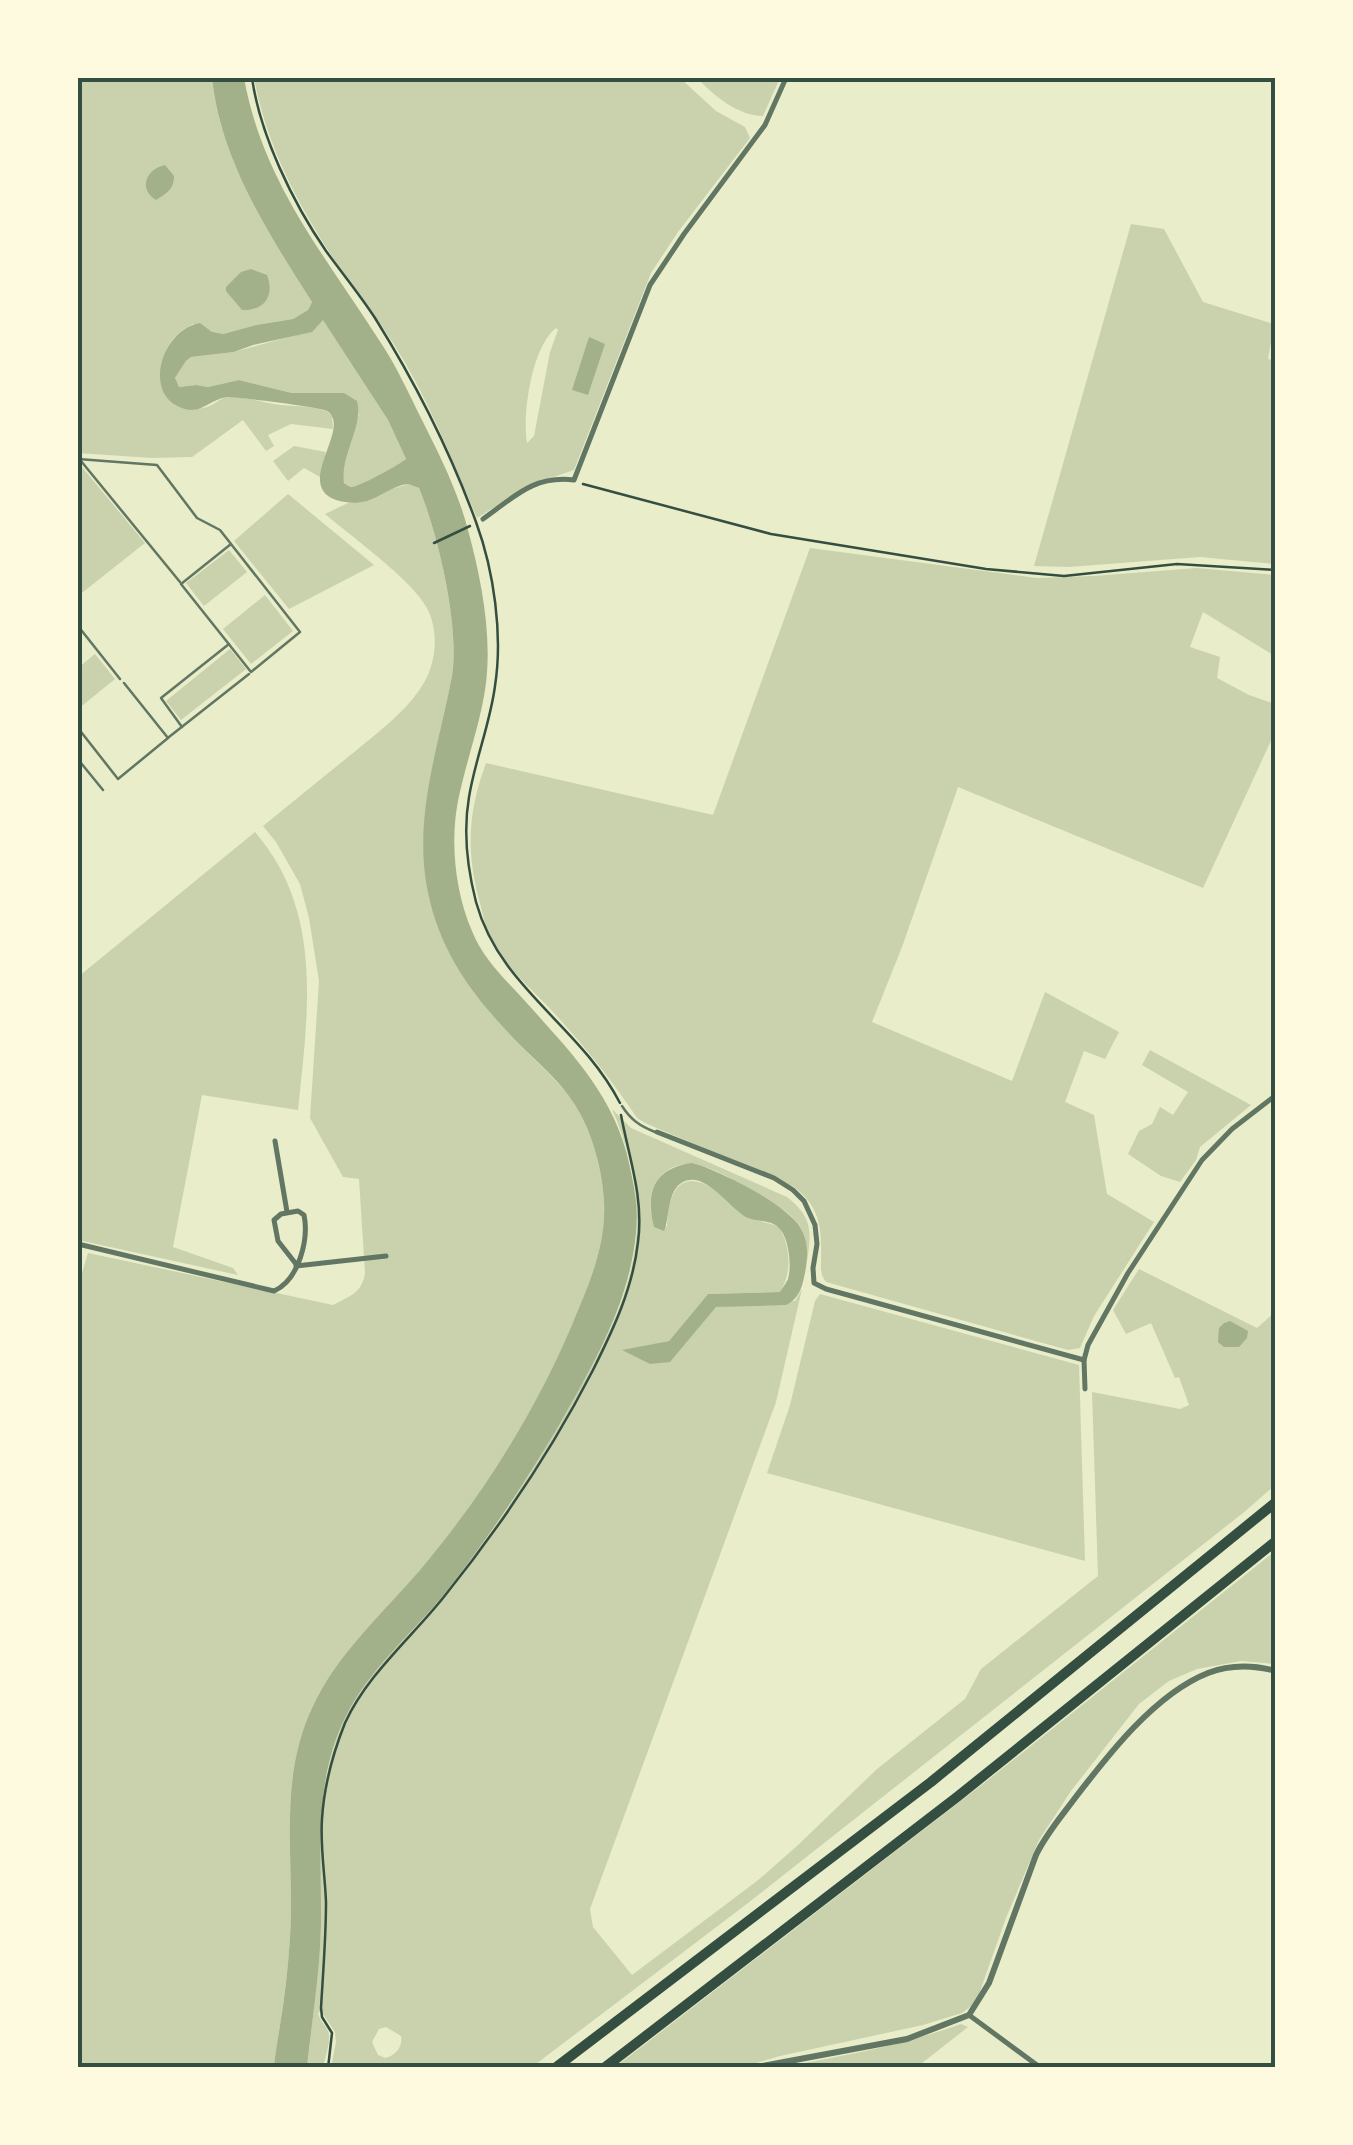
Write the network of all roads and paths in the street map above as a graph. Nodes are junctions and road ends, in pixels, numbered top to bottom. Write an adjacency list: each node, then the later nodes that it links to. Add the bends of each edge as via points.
1 (252, 78): 5 (path, via 284,178 408,375)
2 (786, 78): 4 (street, via 765,125 650,285)
3 (78, 459): 8 (lane, via 157,465 197,518); 10 (lane)
4 (574, 480): 5 (street, via 540,482); 9 (path, via 771,534 986,568 1064,576 1177,564)
5 (480, 521): 20 (path, via 498,640 493,700 466,816 476,904 496,952 592,1058)
6 (470, 526): 7 (path)
7 (434, 543)
8 (231, 544): 10 (lane); 13 (lane, via 300,632)
9 (1276, 570)
10 (182, 584): 12 (lane)
11 (78, 626): 16 (lane)
12 (229, 644): 13 (lane); 14 (lane, via 161,698)
13 (251, 672): 14 (lane)
14 (182, 727): 16 (lane)
15 (78, 728): 16 (lane, via 118,779)
16 (168, 738)
17 (81, 763): 18 (lane)
18 (103, 790)
19 (1276, 1095): 27 (street, via 1202,1160 1102,1316)
20 (622, 1106): 21 (lane, via 640,1126); 33 (path, via 639,1240 608,1340 499,1526 369,1684 339,1738 322,1821 326,1919 320,2008 332,2034)
21 (657, 1132): 27 (street, via 793,1190 815,1225 814,1283)
22 (275, 1141): 23 (street)
23 (287, 1212): 26 (street, via 276,1216 274,1227); 26 (street, via 302,1212 305,1219)
24 (78, 1244): 26 (street, via 274,1291)
25 (386, 1256): 26 (street)
26 (296, 1265)
27 (1084, 1360): 28 (street)
28 (1085, 1389)
29 (1276, 1502): 34 (highway, via 930,1782)
30 (1276, 1541): 35 (highway, via 957,1798)
31 (1276, 1671): 32 (street, via 1240,1666 1208,1673 1117,1744 1045,1838 990,1983)
32 (968, 2015): 36 (street, via 907,2039); 37 (street)
33 (328, 2068)
34 (556, 2068)
35 (604, 2068)
36 (752, 2068)
37 (1042, 2068)

